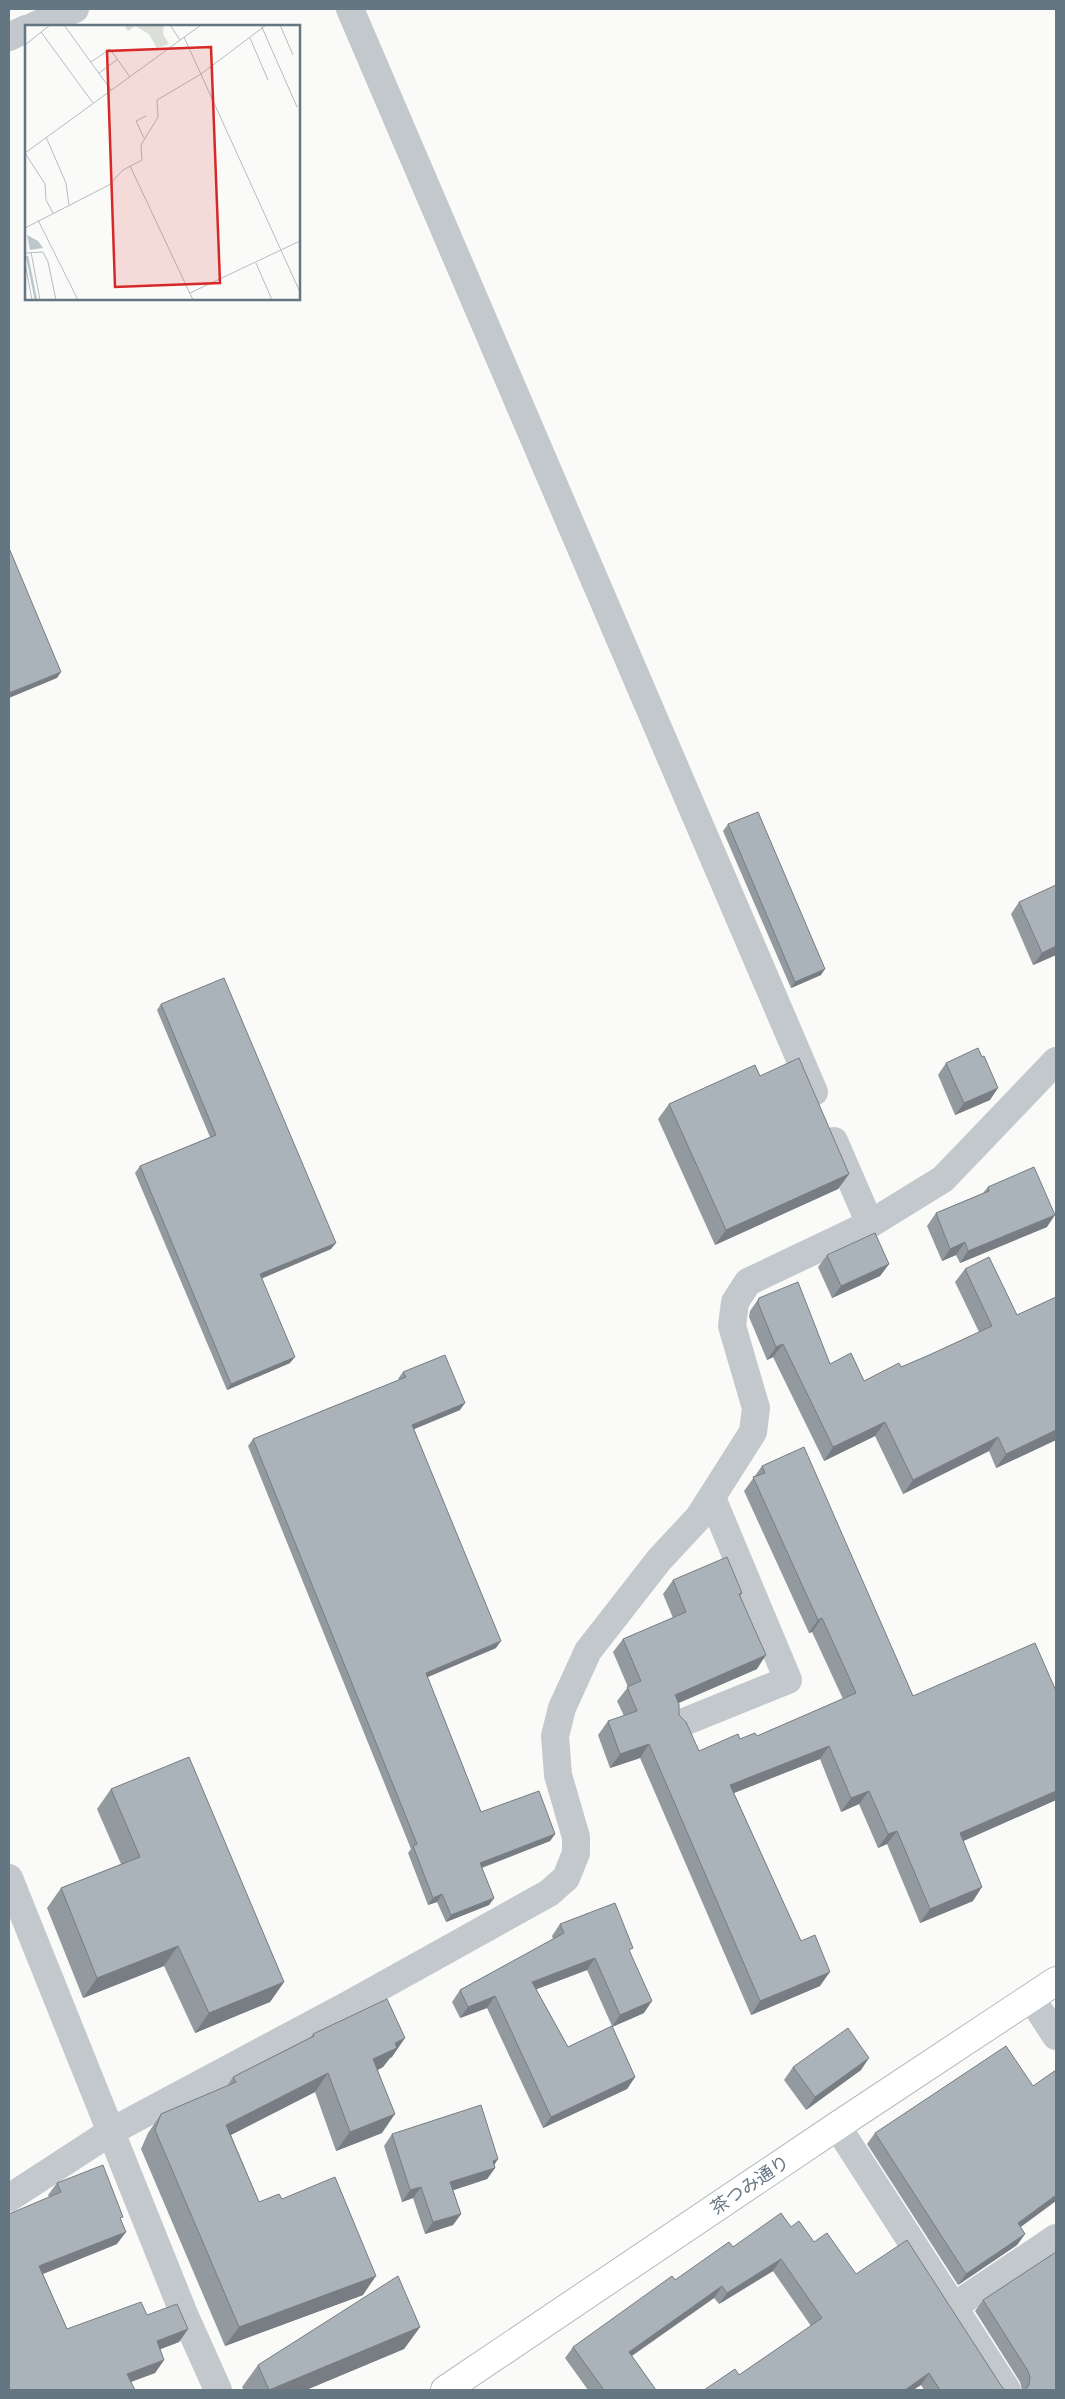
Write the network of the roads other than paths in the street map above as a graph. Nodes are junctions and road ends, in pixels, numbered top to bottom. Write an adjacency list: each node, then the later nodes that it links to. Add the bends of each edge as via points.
1 (75, 9): 3 (street)
2 (350, 9): 7 (street)
3 (36, 25)
4 (25, 29): 5 (street)
5 (9, 37)
6 (1056, 1061): 7 (street, via 944,1179)
7 (870, 1224): 8 (street, via 748,1282 735,1302 732,1326 756,1408 753,1432)
8 (712, 1498): 9 (street, via 788,1680); 15 (street, via 653,1567 588,1652 562,1708 554,1736 558,1775 576,1837 576,1853 566,1878 548,1893 346,2006)
9 (684, 1722)
10 (9, 1878): 15 (street)
11 (1056, 1981): 12 (main road, 茶つみ通り)
12 (1031, 1998): 13 (street); 14 (main road, 茶つみ通り)
13 (1056, 2036)
14 (837, 2126): 18 (street); 20 (main road, 茶つみ通り)
15 (112, 2131): 16 (street); 19 (street, via 184,2314)
16 (9, 2198)
17 (1056, 2238): 18 (street)
18 (953, 2307): 21 (street)
19 (218, 2390)
20 (445, 2390)
21 (1007, 2390)

